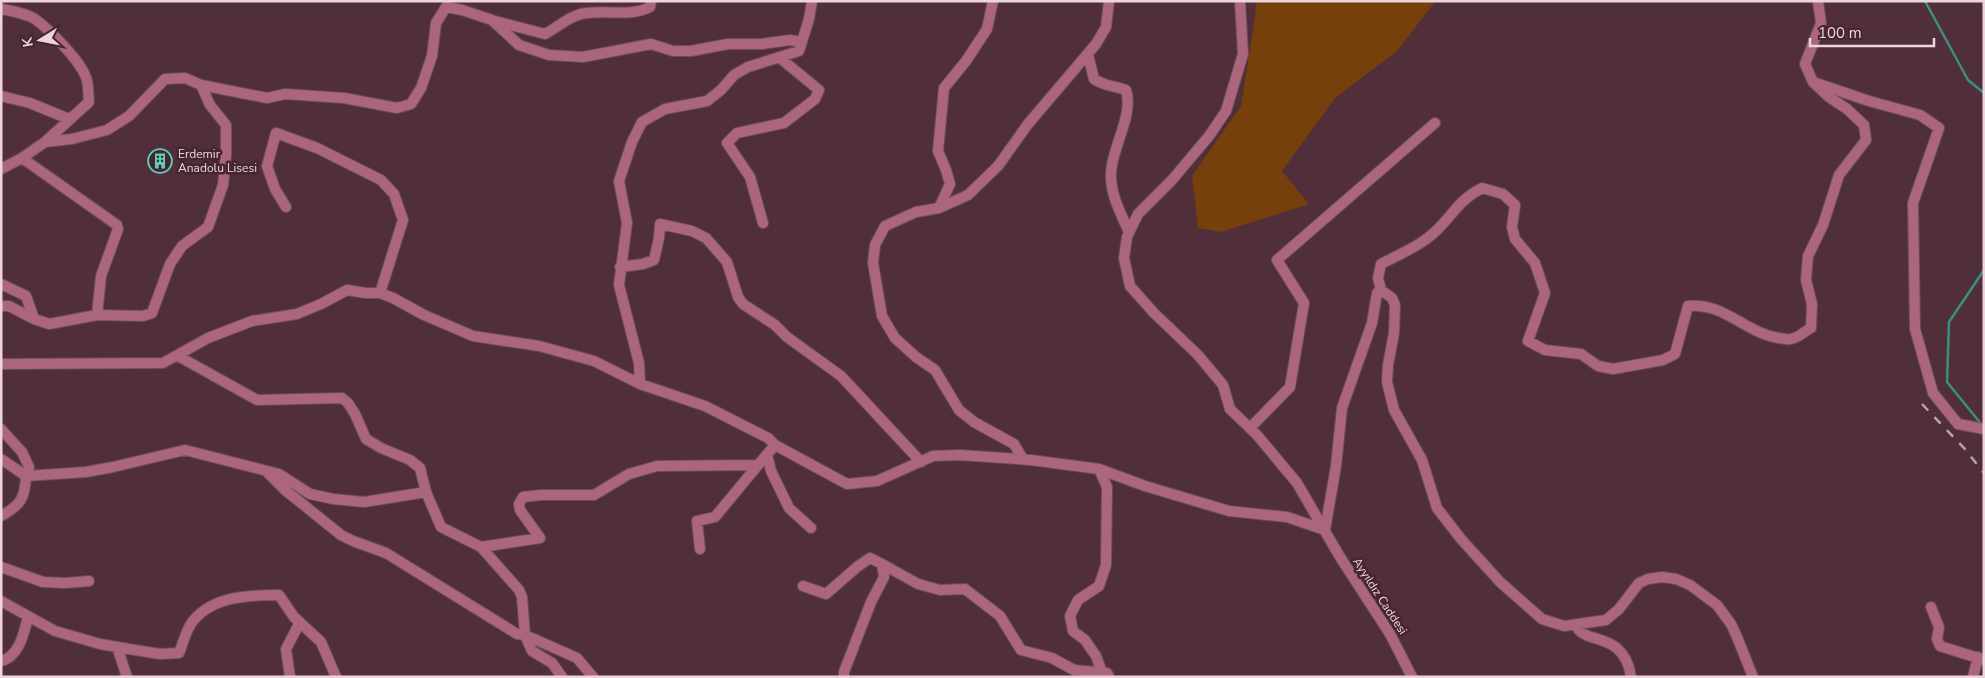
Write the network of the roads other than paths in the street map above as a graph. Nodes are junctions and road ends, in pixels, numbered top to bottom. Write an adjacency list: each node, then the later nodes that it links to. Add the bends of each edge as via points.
1 (452, 1): 9 (street, via 460,2)
2 (651, 1): 10 (street, via 650,7 641,12 585,13 545,34)
3 (812, 1): 11 (street)
4 (993, 1): 23 (street, via 987,29 944,88 938,151 950,184)
5 (1109, 1): 12 (street, via 1106,26)
6 (1240, 1): 25 (street, Ayyıldız Caddesi, via 1243,54 1226,111 1172,180 1138,214)
7 (1818, 1): 14 (street, via 1821,23 1805,64)
8 (1, 9): 17 (street, via 35,19 78,63 86,77 89,102)
9 (462, 10): 10 (street); 15 (street, via 446,7 436,23 432,56 421,88 410,104 397,108 344,98 285,94 267,98)
10 (492, 20): 11 (street, via 519,45 549,55 583,57 651,44 673,51 691,51 728,44)
11 (801, 42): 13 (street, via 799,51)
12 (1088, 55): 23 (street, via 1028,124 998,166 968,196); 25 (street, via 1094,78 1104,86 1126,90 1128,97 1111,175 1116,203)
13 (780, 58): 24 (street, via 819,90 815,99 784,123 737,133 727,143 750,177); 26 (street, via 748,67 734,75 707,101 665,110 642,122 619,181 627,223)
14 (1813, 82): 28 (street, via 1864,125 1866,140 1839,175 1823,224 1808,256 1806,280 1812,304 1810,328 1791,340 1772,337 1740,323 1723,311 1702,305 1688,306 1675,354 1663,360 1613,369 1598,366 1580,354 1544,350 1528,341 1545,292 1535,263 1515,240 1512,227 1515,205 1503,194 1482,188 1467,196 1420,244 1381,264 1378,278); 37 (street, via 1920,115 1939,128 1913,203 1914,329 1933,393 1958,424)
15 (201, 85): 19 (street, via 185,78 165,79 130,116 107,130); 31 (street, via 226,125 223,186 208,227 182,246 170,264 152,313 143,316)
16 (1, 96): 17 (street, via 30,102)
17 (69, 119): 19 (street)
18 (1435, 124): 36 (street, via 1277,260 1304,304 1290,387)
19 (45, 142): 20 (street)
20 (22, 158): 21 (street); 31 (street, via 117,226 101,276)
21 (1, 169)
22 (286, 208): 29 (street, via 274,189 267,166 276,133 317,148 381,180 394,194 403,220)
23 (939, 208): 42 (street, via 916,212 885,226 875,245 873,262 882,316 895,338 935,370 959,410 1014,444)
24 (763, 223)
25 (1129, 232): 36 (street, Ayyıldız Caddesi, via 1124,258 1130,286 1198,355 1223,385 1230,409)
26 (620, 267): 35 (street, via 619,285 639,362); 43 (street, via 654,260 660,224 692,231 706,238 727,262 738,297 744,304 841,376)
27 (1, 284): 32 (street, via 26,296)
28 (1381, 290): 51 (street, via 1377,294 1372,323 1342,408 1336,466); 62 (street, via 1395,304 1387,382 1390,396 1394,410 1422,460 1437,508 1500,582 1532,612 1552,624)
29 (380, 293): 33 (street, via 347,290 297,314 243,324 208,338); 35 (street, via 473,336 539,346 594,361)
30 (1, 306): 32 (street, via 10,306)
31 (97, 315): 32 (street, via 49,324)
32 (34, 319)
33 (178, 356): 34 (street, via 163,362); 48 (street, via 257,400 342,398 355,414 366,438 420,468)
34 (1, 364)
35 (640, 384): 39 (street, via 705,406 768,438)
36 (1250, 428): 51 (street, Ayyıldız Caddesi, via 1297,483)
37 (1981, 428)
38 (1, 429): 47 (street, via 22,452 29,467)
39 (775, 445): 40 (street); 43 (street, via 847,484 877,481)
40 (767, 455): 44 (street); 50 (street, via 789,508)
41 (1, 459): 47 (street)
42 (1023, 459): 43 (street, via 960,455 933,456); 45 (street)
43 (921, 462)
44 (758, 465): 52 (street, via 657,466 629,474 594,495 523,497 520,510 540,538); 53 (street, via 715,517 697,521)
45 (1099, 469): 51 (street, via 1229,510 1287,517); 67 (street, via 1107,487 1106,565 1099,586 1078,600 1070,616 1073,630 1091,648)
46 (267, 472): 47 (street, via 185,450 86,472); 48 (street, via 279,474 310,494 333,499 364,502); 63 (street, via 341,535 386,553 517,634)
47 (26, 476): 49 (street, via 23,498 14,509)
48 (426, 492): 52 (street, via 441,527)
49 (1, 516)
50 (811, 528)
51 (1324, 530): 74 (street, Ayyıldız Caddesi, via 1390,634)
52 (481, 547): 63 (street, via 519,590)
53 (700, 549)
54 (882, 564): 57 (street, via 870,558 826,594); 67 (street, via 918,584 940,590 965,589 1000,616 1021,650 1052,658 1074,670); 73 (street, via 884,577 871,602)
55 (1, 567): 56 (street, via 43,582)
56 (89, 580)
57 (803, 586)
58 (1, 601): 60 (street)
59 (1931, 607): 65 (street, via 1939,627 1937,638 1940,646)
60 (28, 617): 64 (street, via 55,631); 66 (street, via 15,653 8,660)
61 (300, 622): 64 (street, via 279,595 236,598 212,605 192,622 179,653 160,654); 69 (street, via 286,649); 70 (street, via 321,642)
62 (1576, 625): 75 (street, via 1581,632 1608,642 1622,652); 76 (street, via 1606,620 1639,583 1662,577 1676,579 1717,605 1737,637)
63 (525, 635): 71 (street, via 532,651 552,663); 72 (street, via 577,658)
64 (117, 647): 68 (street)
65 (1981, 658): 77 (street)
66 (1, 661)
67 (1106, 674)
68 (127, 677)
69 (290, 677)
70 (336, 677)
71 (562, 677)
72 (593, 677)
73 (844, 677)
74 (1412, 677)
75 (1631, 677)
76 (1753, 677)
77 (1973, 677)

